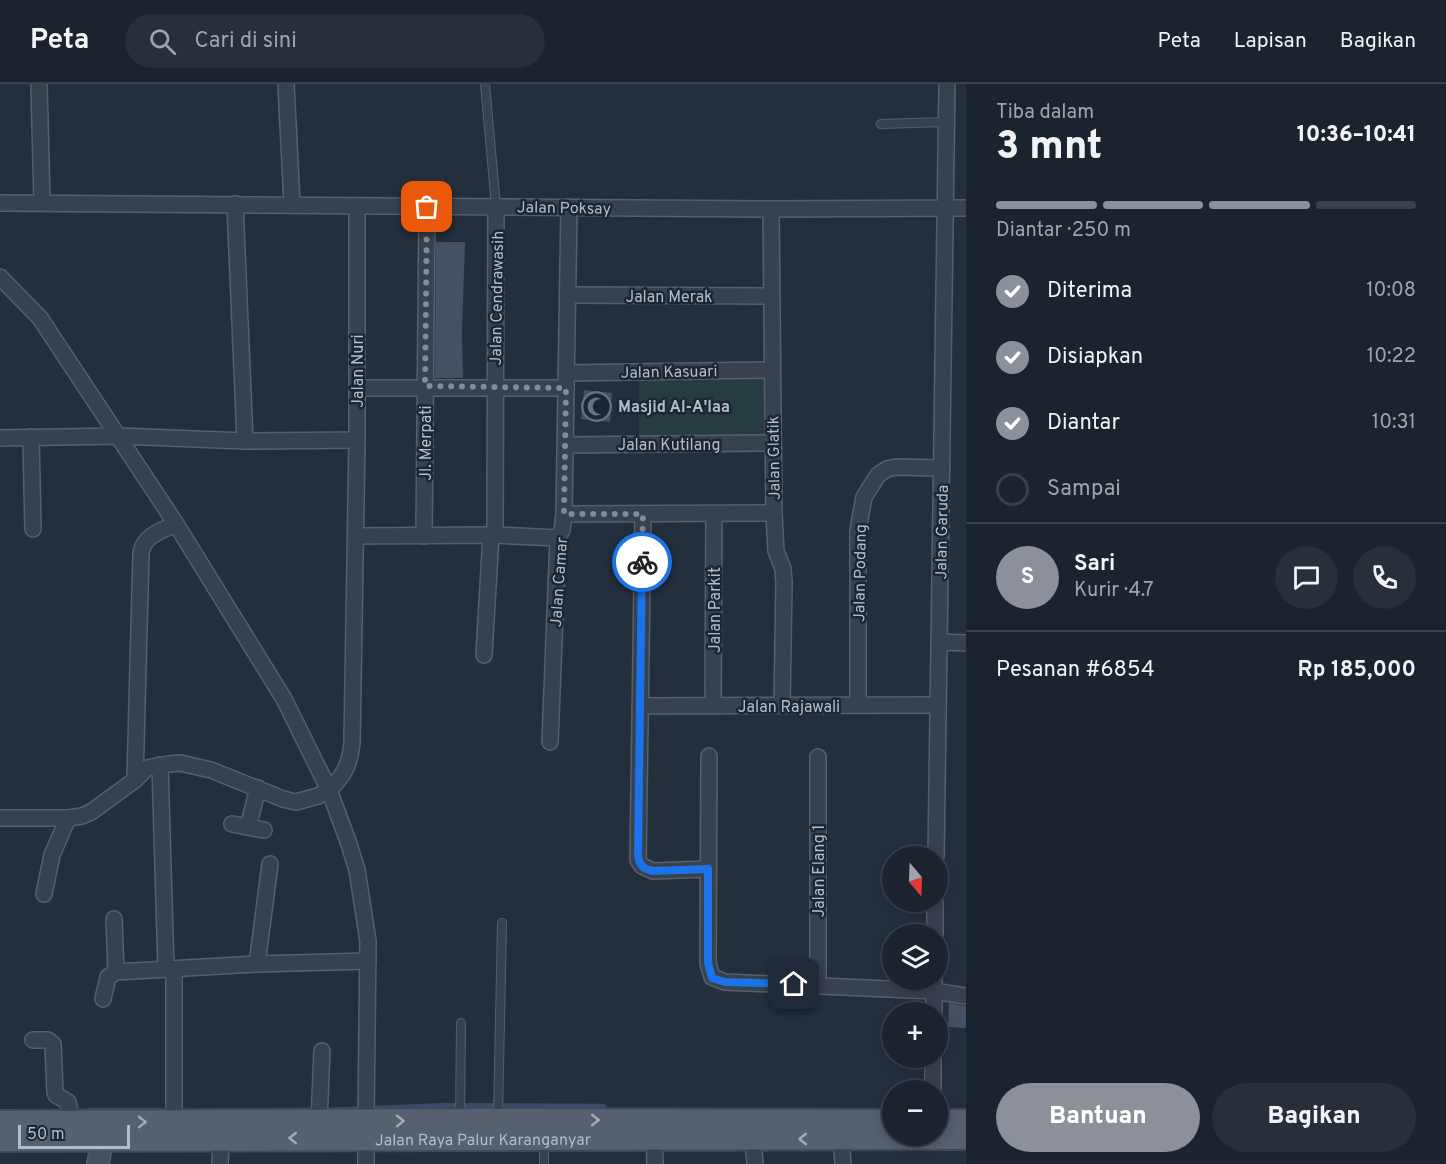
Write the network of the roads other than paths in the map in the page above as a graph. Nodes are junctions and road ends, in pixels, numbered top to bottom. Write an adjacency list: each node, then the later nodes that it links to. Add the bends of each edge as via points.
1 (39, 84): 8 (street)
2 (286, 84): 10 (street)
3 (486, 84): 12 (lane)
4 (947, 84): 5 (street, Jalan Garuda)
5 (946, 122): 6 (lane); 15 (street, Jalan Garuda)
6 (881, 124)
7 (0, 202): 8 (street, Jalan Poksay)
8 (42, 202): 9 (street, Jalan Poksay)
9 (235, 204): 10 (street, Jalan Poksay); 30 (street)
10 (292, 204): 11 (street, Jalan Poksay)
11 (357, 206): 13 (street, Jalan Poksay); 24 (street, Jalan Nuri)
12 (496, 206): 13 (street, Jalan Poksay); 14 (street, Jalan Poksay); 25 (street, Jalan Cendrawasih)
13 (427, 207): 23 (street, Jl. Merpati)
14 (569, 207): 17 (street, Jalan Poksay); 19 (street, Jalan Camar)
15 (946, 208): 16 (street, Jalan Poksay); 17 (street, Jalan Poksay); 33 (street, Jalan Garuda)
16 (966, 208)
17 (771, 209): 20 (street, Jalan Glatik)
18 (0, 277): 26 (street, via 40,318)
19 (568, 295): 20 (street, Jalan Merak); 22 (street, Jalan Camar)
20 (771, 296): 21 (street, Jalan Glatik)
21 (772, 370): 22 (street, Jalan Kasuari); 31 (street, Jalan Glatik)
22 (566, 380): 25 (street, Jalan Kasuari); 32 (street, Jalan Camar)
23 (425, 386): 24 (street, Jalan Kasuari); 25 (street, Jalan Kasuari); 42 (street, Jl. Merpati)
24 (357, 388): 29 (street, Jalan Nuri)
25 (495, 388): 40 (street, Jalan Cendrawasih)
26 (119, 436): 27 (street); 30 (street); 38 (street)
27 (31, 437): 28 (street); 39 (street)
28 (0, 438)
29 (357, 440): 30 (street); 41 (street, Jalan Nuri)
30 (245, 441)
31 (773, 443): 32 (street, Jalan Kutilang); 34 (street, Jalan Glatik)
32 (566, 445): 35 (street, Jalan Camar)
33 (942, 468): 44 (street, Jalan Garuda); 48 (street, Jalan Podang, via 886,469 864,496 858,530)
34 (774, 513): 37 (street); 47 (street, Jalan Glatik, via 776,551 784,574)
35 (564, 514): 36 (street); 43 (street, Jalan Camar)
36 (643, 514): 37 (street); 50 (street)
37 (714, 514): 51 (street, Jalan Parkit)
38 (176, 524): 56 (street, via 142,544); 58 (street, via 284,699)
39 (33, 529)
40 (493, 535): 42 (street); 43 (street); 46 (street, Jalan Cendrawasih)
41 (356, 536): 42 (street); 58 (street, Jalan Nuri, via 351,758)
42 (424, 536)
43 (558, 538): 52 (street, Jalan Camar)
44 (939, 642): 45 (street); 49 (street, Jalan Garuda)
45 (966, 643)
46 (484, 656)
47 (783, 705): 48 (street, Jalan Rajawali); 51 (street, Jalan Rajawali)
48 (858, 705): 49 (street, Jalan Rajawali)
49 (937, 705): 64 (street, Jalan Garuda)
50 (640, 706): 51 (street, Jalan Rajawali); 66 (street, via 639,863 653,871)
51 (713, 706)
52 (550, 742)
53 (708, 756): 66 (street)
54 (818, 757): 74 (street, Jalan Elang 1)
55 (160, 765): 56 (street, via 147,768); 57 (street, via 180,763 212,770); 72 (street)
56 (135, 780): 60 (street, via 91,812)
57 (258, 788): 58 (street, via 296,802); 62 (street)
58 (329, 790): 70 (street, via 357,870)
59 (0, 818): 60 (street)
60 (68, 818): 67 (street, via 52,855)
61 (232, 824): 62 (street)
62 (248, 827): 63 (street)
63 (264, 830)
64 (936, 846)
65 (270, 864): 71 (street)
66 (708, 869): 74 (street, via 708,963 712,978 725,982)
67 (44, 894)
68 (114, 919): 73 (street)
69 (502, 923): 82 (lane)
70 (368, 961): 71 (street); 85 (street)
71 (257, 964): 72 (street)
72 (170, 969): 73 (street); 84 (street)
73 (116, 972): 78 (street, via 108,977)
74 (818, 985): 75 (street)
75 (882, 985)
76 (948, 990): 77 (street)
77 (966, 996)
78 (103, 999)
79 (460, 1023): 83 (lane)
80 (33, 1040): 90 (street, via 48,1040 52,1044 55,1092 68,1102)
81 (322, 1051): 86 (street)
82 (498, 1109): 83 (main road, Jalan Raya Palur Karanganyar); 92 (main road, Jalan Raya Palur Karanganyar)
83 (460, 1110): 85 (main road, Jalan Raya Palur Karanganyar, one-way to 83)
84 (174, 1113): 86 (main road, Jalan Raya Palur Karanganyar); 94 (main road, Jalan Raya Palur Karanganyar, one-way to 84)
85 (366, 1118): 86 (main road, Jalan Raya Palur Karanganyar); 92 (main road, Jalan Raya Palur Karanganyar); 104 (street)
86 (319, 1121): 99 (main road, Jalan Raya Palur Karanganyar, one-way to 99)
87 (882, 1121): 93 (main road, Jalan Raya Palur Karanganyar)
88 (966, 1121): 91 (main road, Jalan Raya Palur Karanganyar)
89 (0, 1122): 90 (main road, Jalan Raya Palur Karanganyar)
90 (72, 1122): 94 (main road, Jalan Raya Palur Karanganyar)
91 (948, 1128)
92 (544, 1129): 93 (main road, Jalan Raya Palur Karanganyar); 105 (lane)
93 (654, 1130): 100 (main road, Jalan Raya Palur Karanganyar); 106 (street)
94 (104, 1131): 99 (main road, Jalan Raya Palur Karanganyar); 101 (main road, Jalan Raya Palur Karanganyar); 102 (main road)
95 (948, 1134): 98 (main road, Jalan Raya Palur Karanganyar)
96 (882, 1135): 97 (main road, Jalan Raya Palur Karanganyar)
97 (841, 1138): 100 (main road, Jalan Raya Palur Karanganyar, one-way to 100); 108 (street)
98 (966, 1138)
99 (221, 1139): 103 (street)
100 (753, 1139): 107 (street)
101 (0, 1140)
102 (98, 1164)
103 (220, 1164)
104 (366, 1164)
105 (544, 1164)
106 (655, 1164)
107 (754, 1164)
108 (843, 1164)

